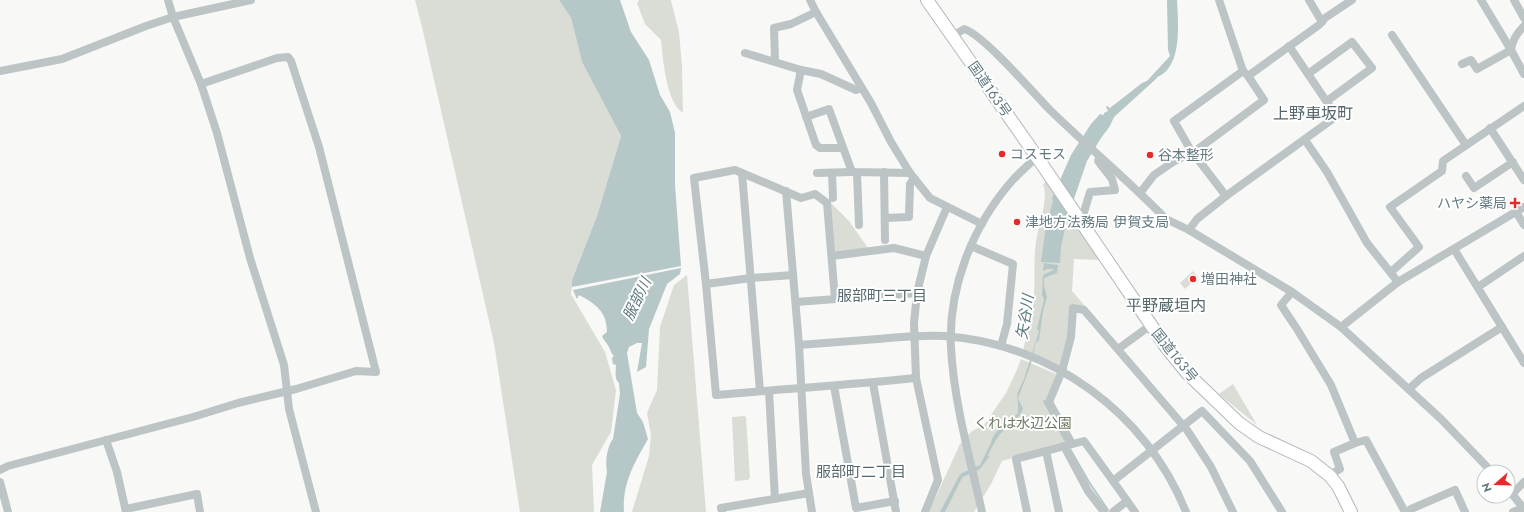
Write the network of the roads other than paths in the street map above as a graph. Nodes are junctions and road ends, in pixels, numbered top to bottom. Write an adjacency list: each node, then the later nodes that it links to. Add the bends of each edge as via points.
1 (168, 0): 11 (street)
2 (251, 0): 11 (street)
3 (810, 0): 10 (street)
4 (927, 0): 16 (highway, 国道163号)
5 (1219, 0): 24 (street)
6 (1309, 0): 13 (street)
7 (1352, 0): 13 (street)
8 (1481, 0): 18 (street)
9 (1514, 0): 12 (street)
10 (816, 12): 20 (street, via 791,24 774,28); 28 (street)
11 (174, 17): 23 (street, via 62,60); 27 (street)
12 (1524, 18)
13 (1322, 22): 17 (street)
14 (1524, 26): 18 (street, via 1512,43)
15 (1392, 35): 34 (street)
16 (953, 36): 37 (street, via 964,29 970,31); 38 (highway, 国道163号)
17 (1289, 46): 24 (street); 25 (street)
18 (1511, 50): 21 (street, via 1477,69 1471,60); 26 (street)
19 (745, 53): 20 (street)
20 (775, 61): 22 (street)
21 (1462, 64)
22 (801, 70): 28 (street, via 821,74 856,90); 31 (street, via 797,90)
23 (0, 72)
24 (1246, 74): 36 (street, via 1264,100); 36 (street, via 1174,121)
25 (1308, 74): 29 (street); 29 (street, via 1352,42 1372,68)
26 (1524, 74)
27 (201, 84): 92 (street, via 217,133 250,258 284,364); 92 (street, via 276,58 288,58 319,147 376,372 356,371)
28 (862, 88): 45 (street)
29 (1327, 101): 33 (street, via 1335,114 1334,118)
30 (1524, 106): 32 (street)
31 (806, 117): 35 (street, via 816,145 820,148); 35 (street, via 829,109)
32 (1490, 128): 34 (street); 39 (street)
33 (1305, 140): 50 (street); 67 (street, via 1327,172 1367,243)
34 (1466, 145): 67 (street, via 1443,161 1442,171 1390,207 1419,247)
35 (843, 148): 40 (street)
36 (1194, 152): 49 (street, via 1154,175); 50 (street)
37 (1099, 156): 49 (street); 56 (street, via 1098,161 1112,179 1115,190 1090,192 1084,212)
38 (1037, 157): 56 (highway, 国道163号); 57 (street, via 1011,182)
39 (1513, 162): 46 (street, via 1474,188); 47 (street)
40 (855, 172): 41 (street); 44 (street); 58 (street)
41 (884, 172): 45 (street); 55 (street)
42 (742, 173): 48 (street); 69 (street); 71 (street, via 735,170 694,178)
43 (817, 173): 44 (street)
44 (832, 173): 51 (street)
45 (912, 175): 52 (street, via 930,198); 55 (street, via 910,218)
46 (1466, 176)
47 (1524, 180)
48 (786, 192): 64 (street, via 801,198 815,194 827,203); 68 (street)
49 (1140, 193): 60 (street, via 1166,219)
50 (1226, 196): 60 (street, via 1197,218)
51 (833, 198)
52 (947, 206): 57 (street); 65 (street)
53 (1524, 207): 54 (street)
54 (1516, 212): 59 (street); 63 (street)
55 (885, 218): 61 (street)
56 (1078, 218): 77 (highway, 国道163号)
57 (982, 224): 62 (street)
58 (858, 225)
59 (1524, 225)
60 (1188, 230): 73 (street)
61 (885, 240)
62 (971, 246): 81 (street, via 956,291); 83 (street, via 1013,264 1007,324)
63 (1454, 250): 70 (street); 72 (street)
64 (832, 256): 65 (street, via 894,248); 75 (street)
65 (926, 256): 74 (street)
66 (1524, 256): 72 (street)
67 (1391, 272): 70 (street)
68 (793, 275): 69 (street); 76 (street)
69 (751, 278): 71 (street); 93 (street)
70 (1398, 282): 78 (street)
71 (706, 284): 93 (street, via 716,395)
72 (1478, 287): 79 (street)
73 (1292, 292): 78 (street); 97 (street, via 1281,305 1331,385)
74 (917, 293): 75 (street); 80 (street)
75 (835, 299): 76 (street)
76 (796, 302): 82 (street)
77 (1151, 325): 84 (street); 103 (highway, 国道163号, via 1187,373 1238,423 1259,437 1310,461)
78 (1341, 327): 91 (street)
79 (1502, 327): 85 (street); 91 (street, via 1421,378)
80 (914, 336): 81 (street); 82 (street); 87 (street)
81 (951, 337): 83 (street); 121 (street, via 954,384)
82 (799, 345): 90 (street)
83 (1001, 346): 86 (street)
84 (1118, 349): 86 (street, via 1084,310 1073,308 1071,337); 95 (street)
85 (1524, 363)
86 (1060, 370): 98 (street, via 1049,402); 99 (street, via 1096,394 1125,419)
87 (916, 378): 88 (street); 120 (street, via 938,480)
88 (873, 383): 89 (street); 109 (street)
89 (834, 386): 90 (street); 109 (street, via 856,508)
90 (802, 387): 94 (street); 106 (street)
91 (1409, 389): 101 (street)
92 (288, 390): 96 (street); 116 (street, via 290,409)
93 (760, 391): 94 (street)
94 (769, 391): 107 (street)
95 (1183, 426): 99 (street); 128 (street, via 1211,467); 129 (street, via 1202,412 1250,460)
96 (106, 440): 102 (street); 112 (street)
97 (1355, 443): 103 (street, via 1334,452 1340,469); 113 (street, via 1366,440)
98 (1068, 445): 100 (street); 104 (street, via 1084,441); 124 (street, via 1088,491)
99 (1151, 450): 104 (street); 127 (street, via 1170,479)
100 (1046, 451): 122 (street, via 1016,459); 123 (street)
101 (1484, 464)
102 (0, 470)
103 (1330, 476): 130 (highway, 国道163号)
104 (1112, 481): 110 (street)
105 (0, 482): 114 (street)
106 (809, 493): 107 (street); 118 (street)
107 (775, 499): 117 (street, via 721,508)
108 (1516, 499): 111 (street)
109 (895, 501): 119 (street)
110 (1127, 501): 125 (street); 126 (street)
111 (1524, 508): 132 (street)
112 (126, 511): 115 (street, via 197,494)
113 (1408, 511): 131 (street, via 1455,490)
114 (8, 512)
115 (200, 512)
116 (316, 512)
117 (722, 512)
118 (812, 512)
119 (896, 512)
120 (925, 512)
121 (982, 512)
122 (1027, 512)
123 (1060, 512)
124 (1104, 512)
125 (1113, 512)
126 (1135, 512)
127 (1186, 512)
128 (1232, 512)
129 (1282, 512)
130 (1351, 512)
131 (1465, 512)
132 (1513, 512)

